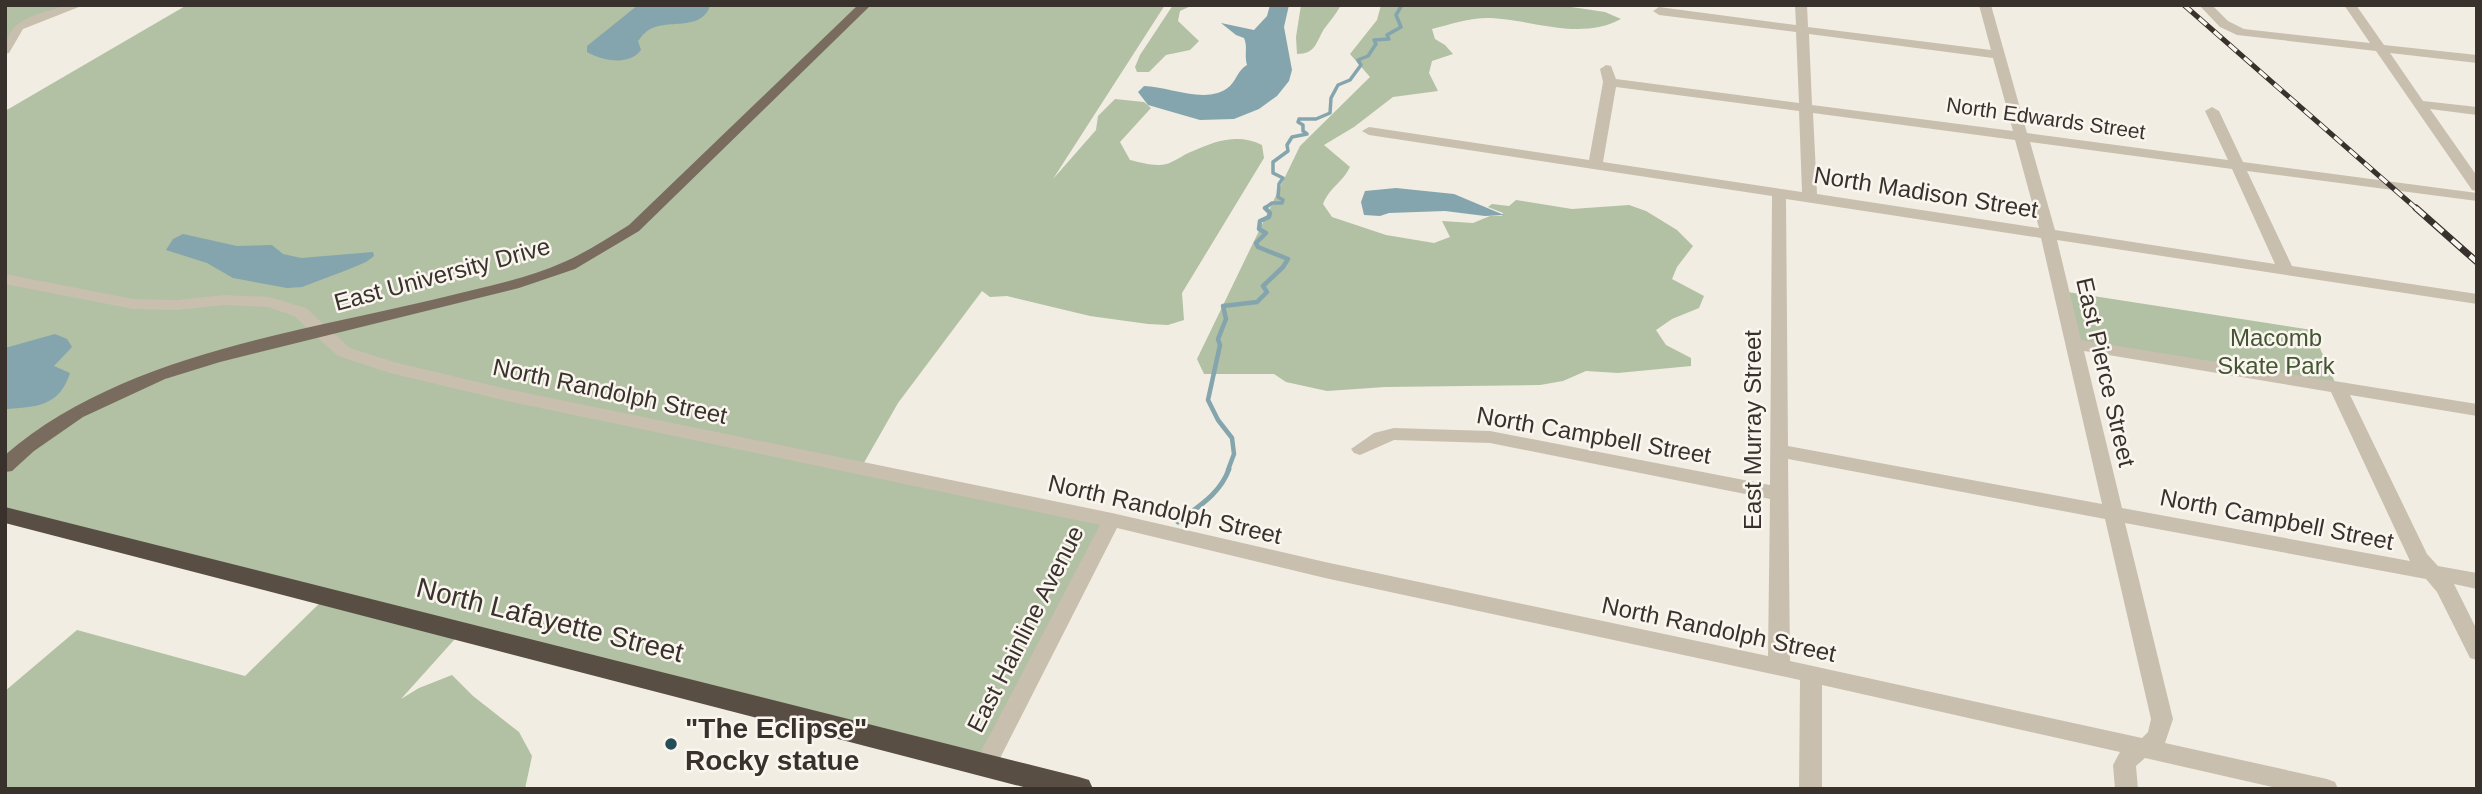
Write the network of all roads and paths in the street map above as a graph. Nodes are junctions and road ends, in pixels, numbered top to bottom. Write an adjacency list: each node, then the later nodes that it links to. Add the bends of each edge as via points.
1 (78, 5): 9 (street)
2 (865, 5): 31 (main road, East University Drive, via 649,214 611,244 534,279)
3 (1801, 5): 10 (street)
4 (1985, 5): 13 (street, East Pierce Street)
5 (2205, 5): 11 (street, via 2224,24 2241,32)
6 (2350, 5): 11 (street)
7 (1659, 11): 10 (street)
8 (5, 21): 9 (street)
9 (18, 27): 12 (street)
10 (1804, 30): 13 (street); 16 (street)
11 (2379, 48): 14 (street); 15 (street)
12 (5, 50)
13 (1999, 55): 20 (street, East Pierce Street)
14 (2477, 59)
15 (2420, 104): 18 (street); 23 (street)
16 (1805, 107): 20 (street, North Edwards Street); 22 (street, North Edwards Street, via 1608,75); 26 (street)
17 (2212, 111): 21 (street)
18 (2477, 111)
19 (1369, 131): 22 (street, North Madison Street)
20 (2021, 136): 21 (street, North Edwards Street); 27 (street, East Pierce Street)
21 (2238, 165): 25 (street, North Edwards Street); 28 (street)
22 (1595, 167): 24 (street, North Madison Street)
23 (2477, 187)
24 (1779, 193): 26 (street, North Madison Street); 36 (street, East Murray Street)
25 (2477, 197)
26 (1810, 198): 27 (street, North Madison Street)
27 (2048, 234): 28 (street, North Madison Street); 32 (street, East Pierce Street)
28 (2286, 270): 30 (street, North Madison Street)
29 (5, 279): 31 (street, North Randolph Street, via 133,304 269,302 300,312)
30 (2477, 299)
31 (322, 331): 37 (main road, East University Drive, via 206,359 130,387 68,418); 41 (street, North Randolph Street, via 344,352 390,367)
32 (2074, 344): 33 (street); 39 (street, East Pierce Street)
33 (2337, 387): 34 (street); 42 (street, via 2419,559)
34 (2477, 410)
35 (1360, 449): 38 (street, North Campbell Street, via 1394,434 1490,437)
36 (1779, 452): 38 (street, East Murray Street); 39 (street, North Campbell Street)
37 (5, 466)
38 (1780, 494): 45 (street, East Murray Street)
39 (2114, 513): 42 (street, North Campbell Street); 47 (street, East Pierce Street, via 2162,719 2157,739)
40 (5, 515): 48 (highway, North Lafayette Street)
41 (1112, 520): 45 (street, North Randolph Street); 48 (street, East Hainline Avenue)
42 (2433, 573): 43 (street, North Campbell Street); 44 (street, via 2445,587)
43 (2477, 581)
44 (2477, 652)
45 (1779, 667): 46 (street, North Randolph Street)
46 (1811, 674): 47 (street, North Randolph Street); 50 (street)
47 (2146, 749): 51 (street, East Pierce Street, via 2132,754 2124,765); 52 (street, North Randolph Street)
48 (986, 763): 49 (highway, North Lafayette Street)
49 (1079, 789)
50 (1810, 789)
51 (2127, 789)
52 (2328, 789)

